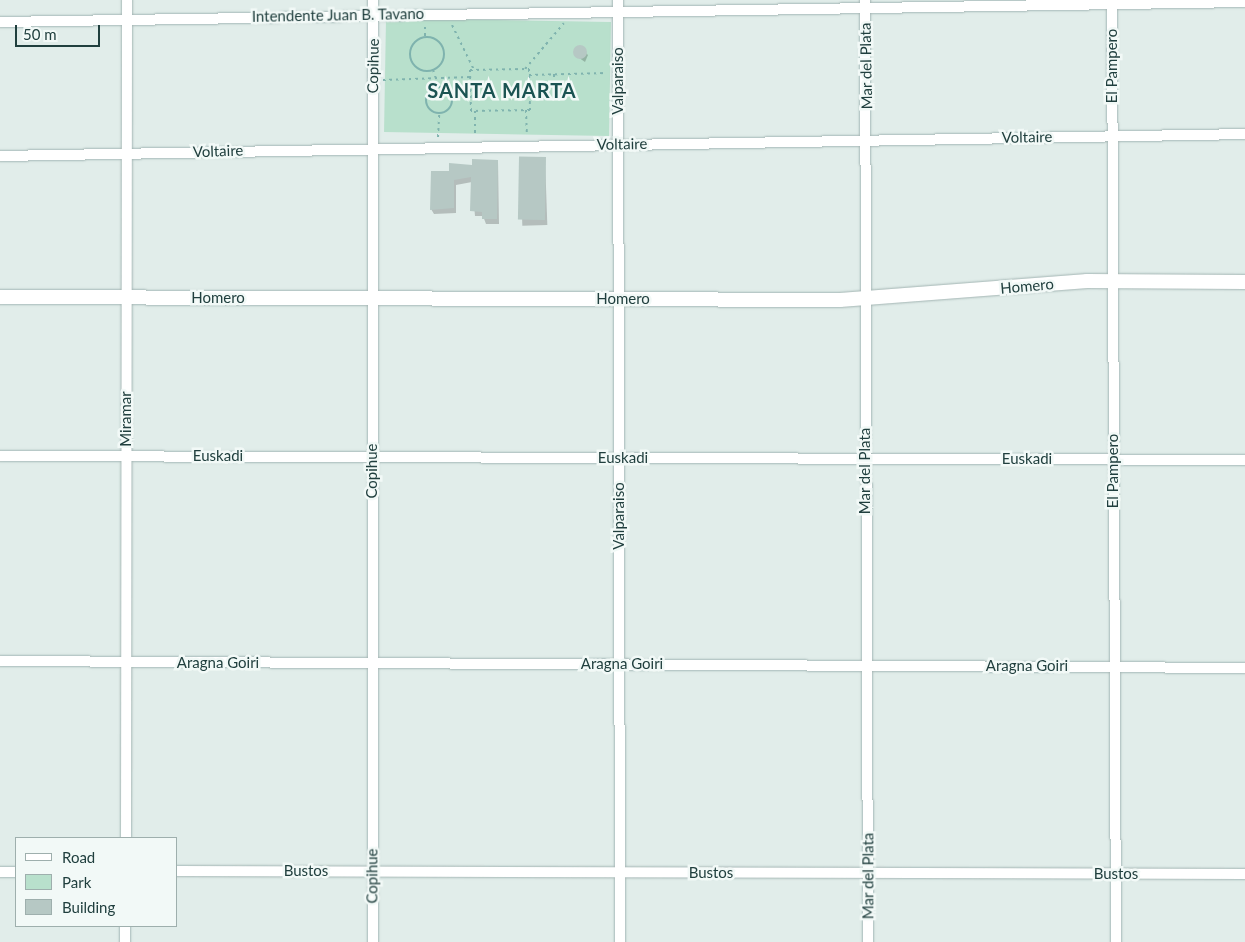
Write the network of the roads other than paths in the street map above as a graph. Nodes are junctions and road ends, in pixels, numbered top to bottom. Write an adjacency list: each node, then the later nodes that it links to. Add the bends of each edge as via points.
1 (127, 0): 9 (street, Miramar)
2 (373, 0): 8 (street, Copihue)
3 (618, 0): 7 (street, Valparaiso)
4 (1112, 2): 5 (street, Intendente Juan B. Tavano); 6 (street, Intendente Juan B. Tavano); 12 (street, El Pampero)
5 (1245, 2)
6 (865, 4): 7 (street, Intendente Juan B. Tavano); 13 (street, Mar del Plata)
7 (618, 11): 8 (street, Intendente Juan B. Tavano); 14 (street, Valparaiso)
8 (373, 14): 9 (street, Intendente Juan B. Tavano); 15 (street, Copihue)
9 (127, 21): 10 (street, Intendente Juan B. Tavano); 16 (street, Miramar)
10 (0, 22)
11 (1245, 134): 12 (street, Voltaire)
12 (1112, 135): 13 (street, Voltaire); 18 (street, El Pampero)
13 (866, 141): 14 (street, Voltaire); 24 (street, Mar del Plata)
14 (618, 144): 15 (street, Voltaire); 22 (street, Valparaiso)
15 (371, 146): 16 (street, Voltaire); 23 (street, Copihue)
16 (126, 155): 17 (street, Voltaire); 21 (street, Miramar)
17 (0, 156)
18 (1114, 282): 19 (main road, Homero); 24 (main road, Homero); 29 (street, El Pampero)
19 (1245, 282)
20 (0, 297): 21 (main road, Homero)
21 (126, 298): 23 (main road, Homero); 26 (street, Miramar)
22 (618, 298): 23 (main road, Homero); 24 (main road, Homero); 28 (street, Valparaiso)
23 (370, 300): 27 (street, Copihue)
24 (867, 300): 30 (street, Mar del Plata)
25 (0, 456): 26 (street, Euskadi)
26 (126, 456): 27 (street, Euskadi); 33 (street, Miramar)
27 (373, 457): 28 (street, Euskadi); 35 (street, Copihue)
28 (618, 458): 30 (street, Euskadi); 34 (street, Valparaiso)
29 (1113, 459): 30 (street, Euskadi); 31 (street, Euskadi); 37 (street, El Pampero)
30 (865, 460): 36 (street, Mar del Plata)
31 (1245, 460)
32 (0, 661): 33 (street, Aragna Goiri)
33 (127, 662): 35 (street, Aragna Goiri); 39 (street, Miramar)
34 (620, 663): 35 (street, Aragna Goiri); 36 (street, Aragna Goiri); 44 (street, Valparaiso)
35 (371, 664): 43 (street, Copihue)
36 (866, 666): 37 (street, Aragna Goiri); 45 (street, Mar del Plata)
37 (1114, 667): 38 (street, Aragna Goiri); 46 (street, El Pampero)
38 (1245, 668)
39 (126, 837)
40 (178, 871): 43 (street, Bustos)
41 (0, 872): 42 (street)
42 (15, 872)
43 (372, 872): 44 (street, Bustos); 50 (street, Copihue)
44 (619, 873): 45 (street, Bustos); 51 (street, Valparaiso)
45 (868, 873): 46 (street, Bustos); 52 (street, Mar del Plata)
46 (1115, 874): 47 (street, Bustos); 53 (street, El Pampero)
47 (1245, 874)
48 (125, 927): 49 (street)
49 (125, 942)
50 (373, 942)
51 (620, 942)
52 (868, 942)
53 (1116, 942)

